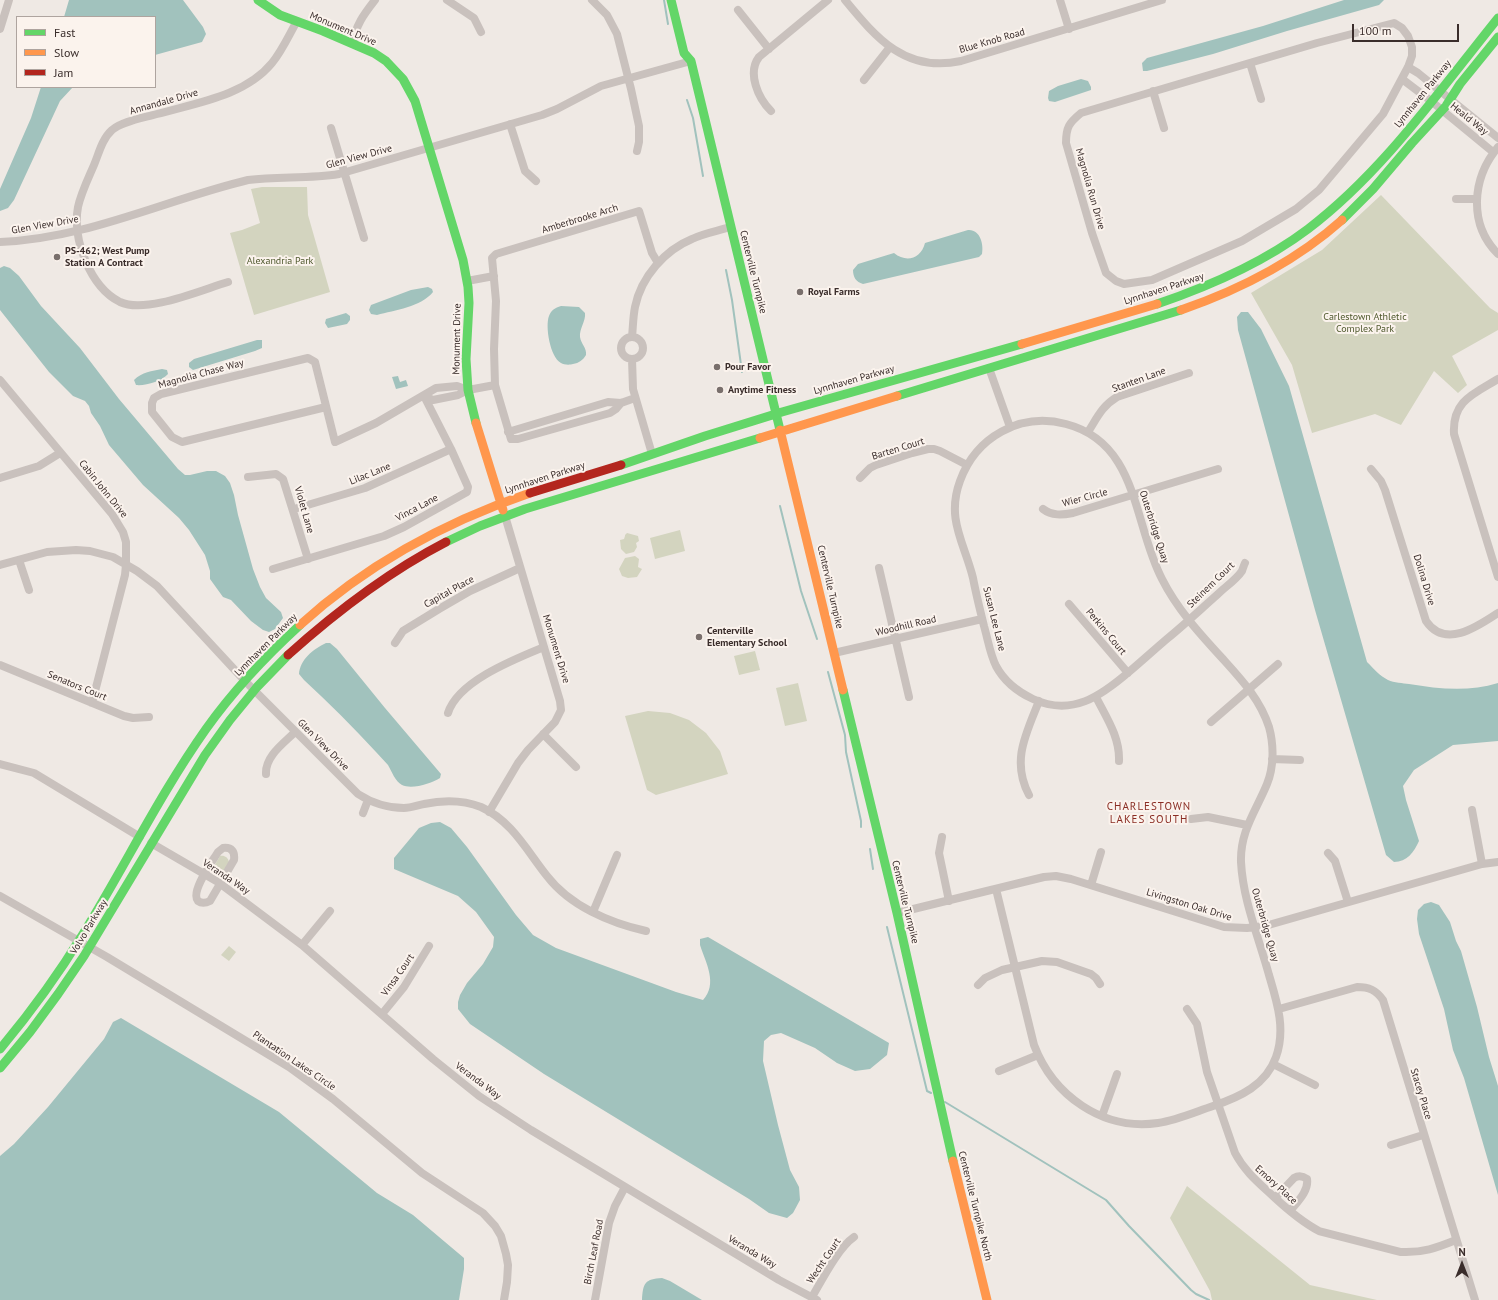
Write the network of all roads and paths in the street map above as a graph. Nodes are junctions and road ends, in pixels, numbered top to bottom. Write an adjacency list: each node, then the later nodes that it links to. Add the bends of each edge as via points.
1 (9, 0): 16 (street)
2 (258, 0): 14 (main road, Monument Drive, via 280,15)
3 (375, 0): 19 (street, via 357,25)
4 (447, 0): 17 (street, via 474,18)
5 (592, 0): 25 (street, via 601,8 617,34)
6 (671, 0): 22 (main road, Centerville Turnpike, via 684,53)
7 (678, 0): 22 (main road, Centerville Turnpike, via 692,54)
8 (828, 0): 21 (street)
9 (846, 0): 20 (street, Blue Knob Road, via 869,29)
10 (1060, 0): 15 (street)
11 (1162, 0): 15 (street, Blue Knob Road)
12 (738, 10): 21 (street)
13 (1498, 18): 28 (main road, Lynnhaven Parkway)
14 (297, 21): 19 (main road, Monument Drive); 47 (street, Annandale Drive, via 279,54 253,80 212,98 130,122 112,130 104,140 80,199)
15 (1069, 29): 20 (street, Blue Knob Road, via 961,61 945,63 910,58)
16 (0, 30)
17 (481, 32)
18 (1498, 37): 31 (main road)
19 (353, 44): 39 (main road, Monument Drive, via 386,61 403,79 415,101)
20 (890, 47): 27 (street)
21 (769, 49): 34 (street, via 756,62 754,72 761,99)
22 (691, 61): 25 (street, Glen View Drive); 46 (main road, Centerville Turnpike)
23 (1250, 63): 24 (street, Magnolia Run Drive, via 1394,22 1408,36 1412,47); 29 (street, Magnolia Run Drive); 30 (street)
24 (1408, 67): 26 (street, Magnolia Run Drive); 28 (street)
25 (628, 77): 35 (street, Glen View Drive, via 601,86 547,113); 41 (street, via 640,133)
26 (1402, 79): 29 (street, Magnolia Run Drive, via 1384,114 1319,190 1296,209 1242,241 1152,280 1124,284 1106,273 1066,143 1066,131 1071,121 1080,113); 32 (street)
27 (864, 80)
28 (1440, 90): 31 (street, Heald Way); 32 (main road, Lynnhaven Parkway)
29 (1153, 91): 37 (street)
30 (1261, 99)
31 (1451, 100): 33 (main road); 38 (street, Heald Way)
32 (1432, 101): 33 (street, Heald Way); 66 (main road, Lynnhaven Parkway, via 1383,160 1337,206 1286,245 1229,277 1156,304)
33 (1442, 110): 40 (street, Heald Way); 57 (main road, via 1357,206 1306,247 1264,274 1193,306)
34 (771, 111)
35 (510, 124): 39 (street, Glen View Drive); 43 (street, via 525,171)
36 (331, 128): 42 (street)
37 (1164, 128)
38 (1498, 138)
39 (430, 148): 42 (street, Glen View Drive); 53 (main road, Monument Drive)
40 (1496, 149): 45 (street, Heald Way, via 1483,172)
41 (637, 151)
42 (344, 173): 47 (street, Glen View Drive, via 320,177 248,180); 48 (street)
43 (536, 181)
44 (1456, 199): 45 (street)
45 (1476, 199): 50 (street, Heald Way, via 1479,222 1487,240)
46 (730, 227): 51 (street, via 692,239); 66 (main road, Centerville Turnpike)
47 (78, 231): 49 (street, Glen View Drive, via 34,240); 54 (street, Annandale Drive, via 83,254 93,274 107,293 124,303 137,306 159,304)
48 (364, 238)
49 (0, 242)
50 (1498, 254)
51 (658, 263): 52 (street, Amberbrooke Arch, via 652,253 639,211 496,254 491,261); 55 (street, via 637,299)
52 (494, 276): 53 (street); 61 (street, Amberbrooke Arch)
53 (467, 281): 62 (main road, Monument Drive)
54 (228, 282)
55 (632, 337): 56 (street, via 640,341 643,347 639,356); 56 (street, via 625,340 621,349 624,355)
56 (632, 359): 64 (street)
57 (989, 368): 67 (street); 68 (main road)
58 (1189, 373): 69 (street, Stanten Lane, via 1110,401 1103,407)
59 (1498, 379): 92 (street, via 1467,398 1458,409 1453,425)
60 (0, 380): 71 (street, Cabin John Drive)
61 (495, 385): 62 (street); 64 (street, Amberbrooke Arch, via 508,432 608,402 621,403)
62 (468, 390): 63 (street, Magnolia Chase Way, via 457,386 436,388); 80 (main road, Monument Drive)
63 (424, 396): 65 (street, Magnolia Chase Way, via 376,424 335,442); 70 (street, Vinca Lane)
64 (635, 398): 72 (street)
65 (326, 407): 65 (street, Magnolia Chase Way, via 315,362 308,358 161,394 154,398 151,408 172,437 182,442)
66 (776, 414): 68 (main road, Centerville Turnpike); 72 (main road, Lynnhaven Parkway)
67 (1010, 427): 69 (street, Outerbridge Quay, via 1032,421 1055,421); 73 (street, Susan Lee Lane, via 982,445)
68 (780, 431): 83 (main road); 101 (main road, Centerville Turnpike)
69 (1088, 432): 79 (street, Outerbridge Quay, via 1106,445 1114,456)
70 (451, 449): 81 (street, Lilac Lane, via 365,488); 84 (street, Vinca Lane, via 468,487 467,492 384,536)
71 (60, 453): 76 (street, via 39,466); 87 (street, Cabin John Drive, via 118,523 126,542)
72 (652, 454): 80 (main road, Lynnhaven Parkway)
73 (967, 465): 78 (street, Barten Court, via 940,451 928,449 876,465); 96 (street, Susan Lee Lane, via 957,490 955,515 959,539 970,569)
74 (1218, 469): 79 (street, Wier Circle)
75 (1371, 469): 95 (street, Dolina Drive, via 1385,490 1430,627 1440,634 1453,635 1477,626)
76 (0, 478)
77 (248, 478): 81 (street, Violet Lane, via 276,474 280,476 285,482)
78 (860, 478)
79 (1133, 495): 82 (street, Wier Circle, via 1062,515); 97 (street, Outerbridge Quay, via 1153,560 1172,596)
80 (501, 504): 83 (main road, Monument Drive); 105 (main road, Lynnhaven Parkway, via 432,534 366,574 314,613)
81 (294, 509): 84 (street, Violet Lane)
82 (1043, 510)
83 (505, 516): 89 (street, Monument Drive); 107 (main road, via 441,544 374,584 313,632)
84 (308, 559): 91 (street, Vinca Lane)
85 (19, 560): 87 (street, Glen View Drive, via 46,552 76,550 102,554); 88 (street, Glen View Drive); 93 (street)
86 (1245, 563): 97 (street, Steinem Court, via 1239,574)
87 (126, 564): 105 (street, Glen View Drive, via 157,586); 111 (street, Cabin John Drive)
88 (0, 565)
89 (520, 568): 99 (street, Capital Place, via 470,591 439,609 403,631); 100 (street, Monument Drive)
90 (879, 568): 98 (street)
91 (272, 569)
92 (1498, 577)
93 (29, 590)
94 (1069, 604): 104 (street, Perkins Court)
95 (1498, 613)
96 (982, 618): 98 (street, Woodhill Road); 110 (street, Susan Lee Lane, via 990,650 999,670 1020,692)
97 (1189, 620): 104 (street, Susan Lee Lane); 106 (street, Outerbridge Quay)
98 (896, 639): 101 (street, Woodhill Road); 108 (street)
99 (394, 644)
100 (544, 647): 112 (street, via 512,661 472,684 454,700); 116 (street, Monument Drive, via 561,704 555,722)
101 (834, 653): 148 (main road, Centerville Turnpike)
102 (1278, 664): 106 (street)
103 (0, 665): 111 (street, Senators Court)
104 (1128, 673): 109 (street, Susan Lee Lane)
105 (245, 681): 107 (street, Glen View Drive); 123 (main road, Lynnhaven Parkway, via 210,724)
106 (1249, 689): 114 (street); 117 (street, Outerbridge Quay, via 1258,702 1269,728)
107 (255, 691): 115 (street, Glen View Drive); 133 (main road, Volvo Parkway, via 221,732)
108 (909, 697)
109 (1096, 697): 110 (street, Susan Lee Lane, via 1070,705 1052,705); 119 (street, via 1117,739)
110 (1038, 701): 124 (street, via 1020,757 1021,774)
111 (92, 703): 113 (street, Senators Court, via 124,716)
112 (448, 713)
113 (149, 717)
114 (1211, 722)
115 (295, 732): 122 (street, via 270,758); 125 (street, Glen View Drive, via 358,794)
116 (543, 734): 121 (street); 127 (street, Monument Drive, via 518,763)
117 (1272, 759): 118 (street); 130 (street, Outerbridge Quay, via 1268,783)
118 (1300, 760)
119 (1119, 761)
120 (0, 764): 131 (street, via 34,773)
121 (576, 767)
122 (266, 774)
123 (171, 783): 131 (main road, Volvo Parkway)
124 (1029, 795)
125 (368, 800): 127 (street, Glen View Drive, via 380,805 403,808 444,801 458,802 471,804); 128 (street)
126 (1472, 810): 138 (street)
127 (489, 812): 147 (street, Glen View Drive, via 508,825 556,887)
128 (363, 813)
129 (1191, 819): 130 (street, via 1208,817)
130 (1247, 825): 149 (street, Outerbridge Quay, via 1241,863)
131 (140, 837): 151 (main road, Volvo Parkway)
132 (942, 837): 144 (street, via 939,853)
133 (151, 843): 139 (street, Veranda Way); 154 (main road, Volvo Parkway)
134 (1101, 852): 141 (street)
135 (1328, 853): 145 (street, via 1335,861)
136 (617, 855): 147 (street)
137 (1498, 862): 138 (street, Livingston Oak Drive)
138 (1482, 864): 145 (street, Livingston Oak Drive)
139 (205, 874): 140 (street, Veranda Way); 140 (street, via 196,891 196,897 200,902 210,901); 140 (street, via 218,852 223,848 233,851 234,860)
140 (221, 884): 152 (street, Veranda Way)
141 (1091, 885): 142 (street, Livingston Oak Drive, via 1056,876); 149 (street, Livingston Oak Drive, via 1224,927)
142 (996, 889): 144 (street, Livingston Oak Drive); 155 (street, Outerbridge Quay)
143 (0, 896): 151 (street, Plantation Lakes Circle)
144 (949, 901): 148 (street, Livingston Oak Drive)
145 (1348, 902): 149 (street, Livingston Oak Drive)
146 (330, 911): 152 (street)
147 (593, 912): 150 (street, Glen View Drive)
148 (897, 913): 170 (main road, Centerville Turnpike)
149 (1255, 928): 159 (street, Outerbridge Quay)
150 (646, 931)
151 (78, 941): 154 (street, Plantation Lakes Circle); 161 (main road, Volvo Parkway, via 42,998)
152 (302, 944): 160 (street, Veranda Way)
153 (430, 946): 160 (street, Vinsa Court, via 404,988)
154 (89, 947): 164 (main road, Volvo Parkway, via 47,1012); 179 (street, Plantation Lakes Circle, via 288,1067 333,1100 422,1173 483,1213 501,1236 506,1254 508,1266)
155 (1014, 967): 156 (street, via 1042,961 1057,962 1091,974); 157 (street, via 993,973); 162 (street, Outerbridge Quay)
156 (1100, 984)
157 (978, 985)
158 (1187, 1009): 168 (street, Emory Place, via 1197,1024)
159 (1279, 1009): 163 (street, Outerbridge Quay, via 1280,1038); 171 (street, Stacey Place, via 1357,987 1374,990 1384,1004)
160 (382, 1014): 173 (street, Veranda Way, via 478,1096)
161 (0, 1049)
162 (1038, 1055): 165 (street); 169 (street, Outerbridge Quay, via 1050,1076 1066,1094)
163 (1274, 1064): 167 (street); 168 (street, Outerbridge Quay, via 1256,1086)
164 (0, 1068)
165 (999, 1071)
166 (1117, 1074): 169 (street)
167 (1315, 1086)
168 (1217, 1104): 169 (street, Outerbridge Quay, via 1169,1121 1154,1123 1129,1123); 174 (street, Emory Place, via 1240,1163 1251,1177)
169 (1102, 1116)
170 (943, 1118): 181 (main road, Centerville Turnpike North)
171 (1423, 1135): 172 (street); 177 (street, Stacey Place)
172 (1391, 1145)
173 (625, 1187): 178 (street, Veranda Way, via 779,1280); 180 (street, Birch Leaf Road, via 609,1223)
174 (1275, 1198): 175 (street, Emory Place); 175 (street, via 1294,1178 1303,1176 1307,1179 1306,1190)
175 (1290, 1211): 177 (street, Emory Place, via 1319,1231 1402,1252 1430,1250)
176 (854, 1237): 178 (street, Wecht Court, via 840,1251)
177 (1456, 1240): 182 (street, Stacey Place)
178 (814, 1298)
179 (504, 1300)
180 (596, 1300)
181 (987, 1300)
182 (1475, 1300)

